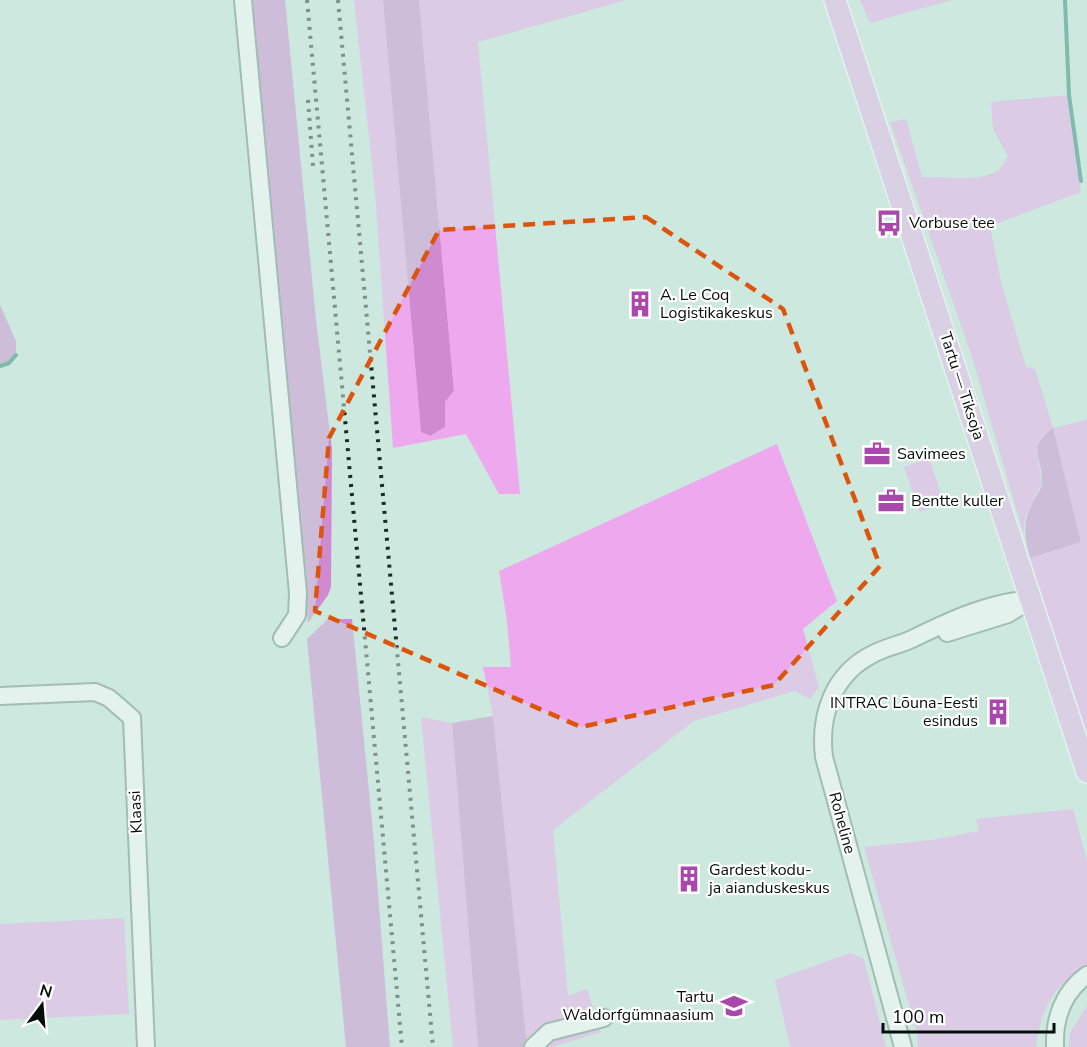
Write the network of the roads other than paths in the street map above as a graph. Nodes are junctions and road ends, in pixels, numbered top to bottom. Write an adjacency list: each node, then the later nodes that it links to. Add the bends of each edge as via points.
1 (243, 0): 4 (street, via 298,593 297,615)
2 (836, 0): 3 (main road, Tartu — Tiksoja)
3 (1032, 599): 6 (main road, Tartu — Tiksoja); 13 (street, Roheline, via 1008,614 930,638 911,639 873,654 851,670 830,698 822,735 824,758)
4 (282, 638)
5 (0, 696): 11 (street, Klaasi, via 94,692 110,698 132,718)
6 (1087, 772)
7 (1087, 975): 9 (street, via 1069,993)
8 (1087, 990): 9 (street)
9 (1058, 1017): 14 (street)
10 (603, 1018): 12 (street, via 549,1032)
11 (146, 1047)
12 (533, 1047)
13 (903, 1047)
14 (1054, 1047)

